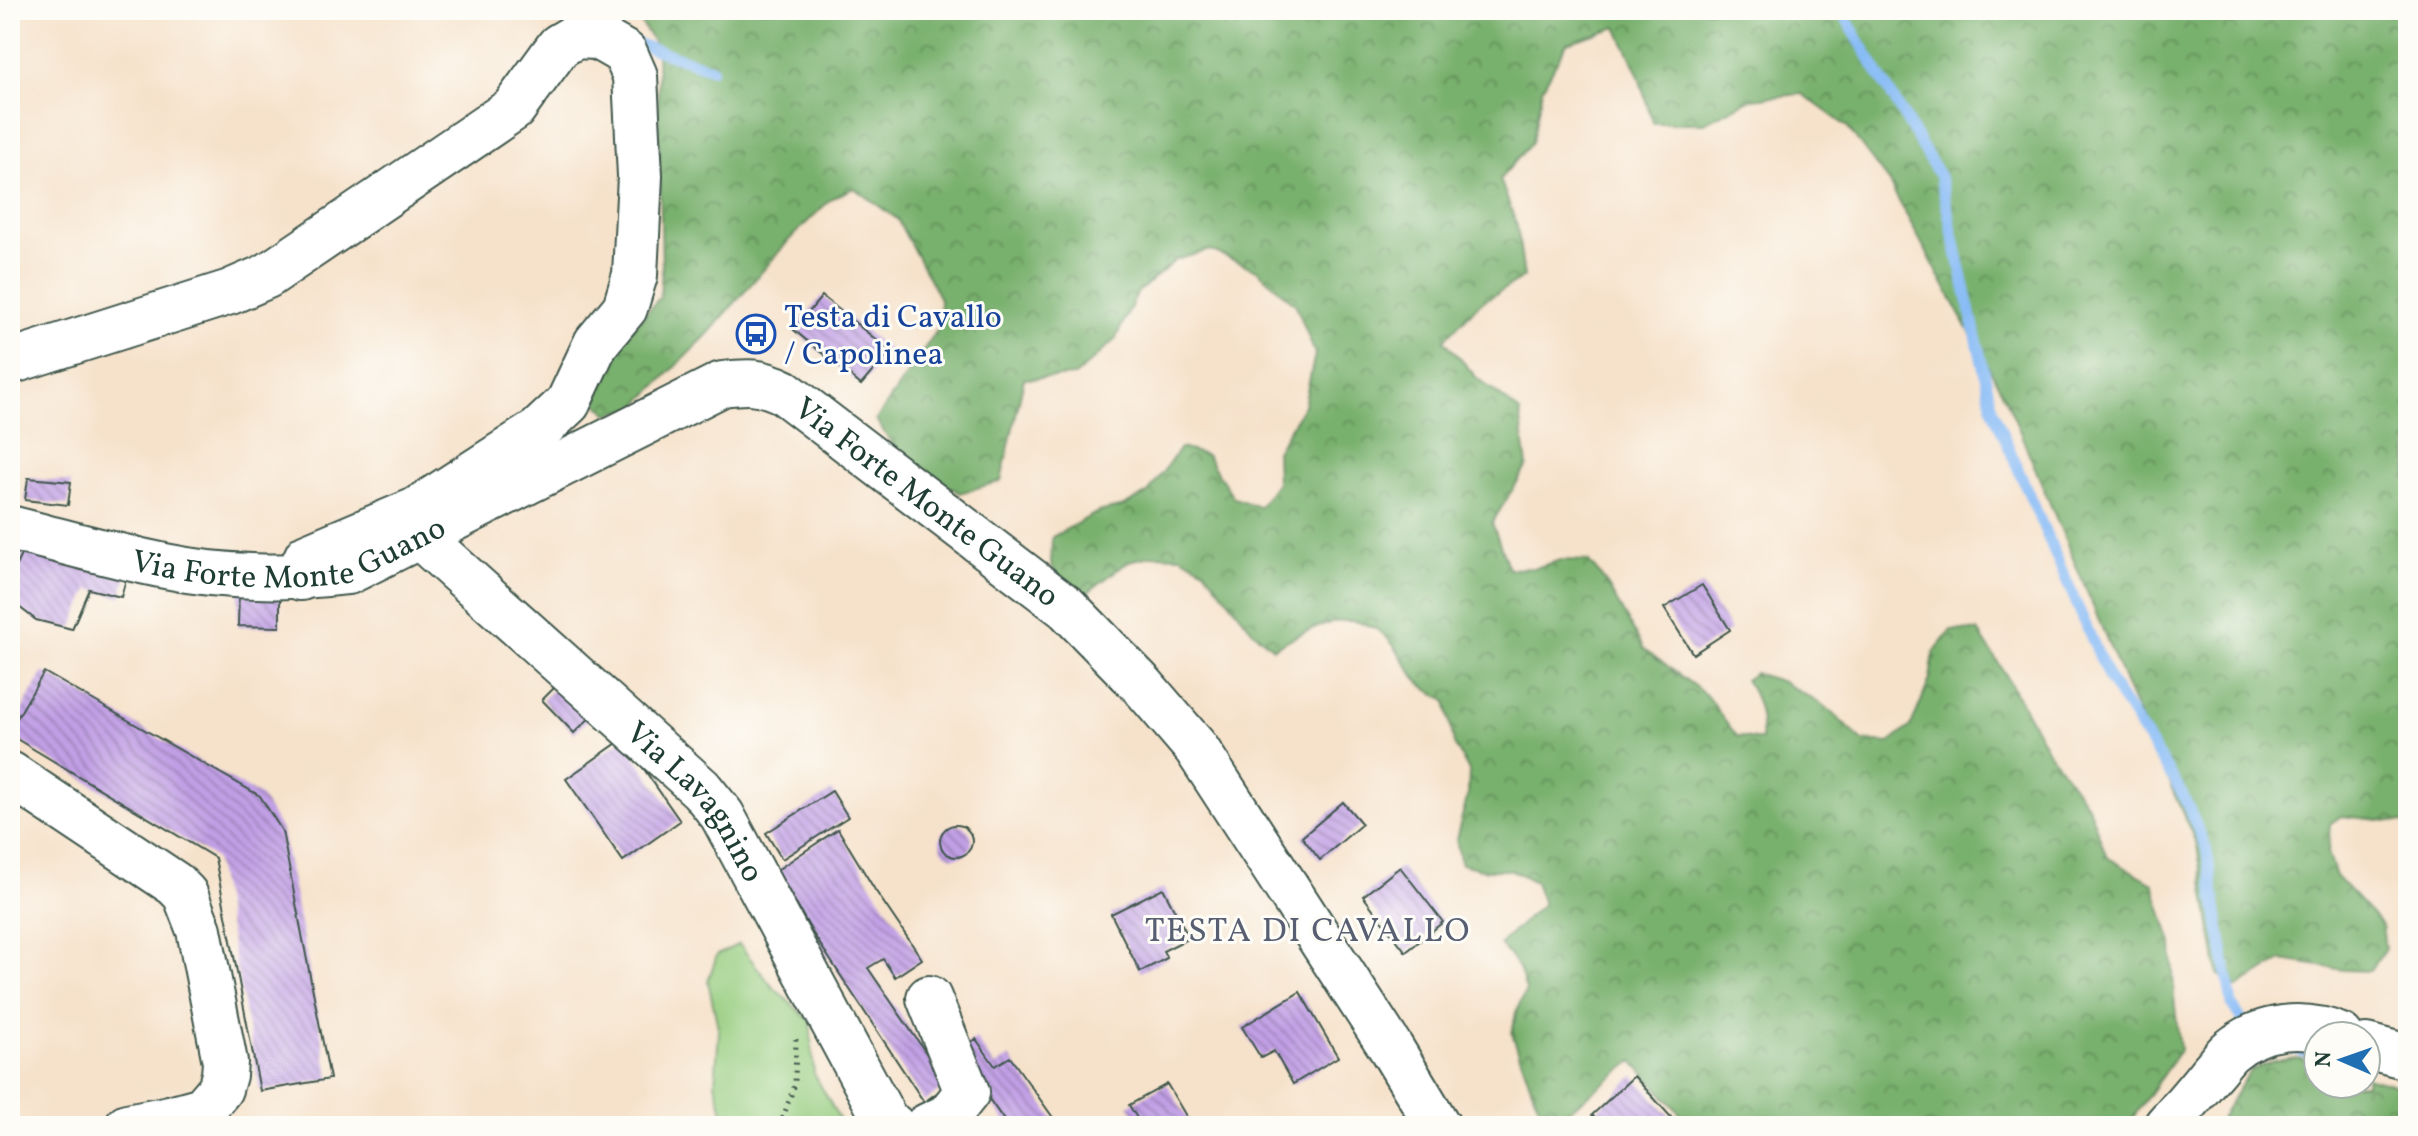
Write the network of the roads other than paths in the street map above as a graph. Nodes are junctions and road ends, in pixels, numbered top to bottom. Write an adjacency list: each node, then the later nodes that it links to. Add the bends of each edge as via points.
1 (10, 362): 4 (street, via 267,276 513,109 559,46 586,36 619,48 635,76 640,176 635,275 625,308 596,343 568,403 538,431 416,510 307,556)
2 (10, 528): 4 (street, Via Forte Monte Guano, via 168,567)
3 (420, 537): 4 (street, Via Forte Monte Guano, via 348,572); 11 (street, Via Lavagnino, via 701,789 722,815); 13 (street, Via Forte Monte Guano, via 722,384 751,380 784,392 1067,608 1142,685 1196,748)
4 (301, 578)
5 (10, 774): 10 (street, via 175,884 192,908 225,1062 220,1089 203,1109)
6 (929, 998): 12 (street, via 967,1092 948,1116)
7 (2302, 1027): 14 (street, via 2256,1036 2230,1050)
8 (2382, 1050): 9 (street)
9 (2408, 1057)
10 (127, 1126)
11 (893, 1126)
12 (927, 1126)
13 (1438, 1126)
14 (2166, 1126)

